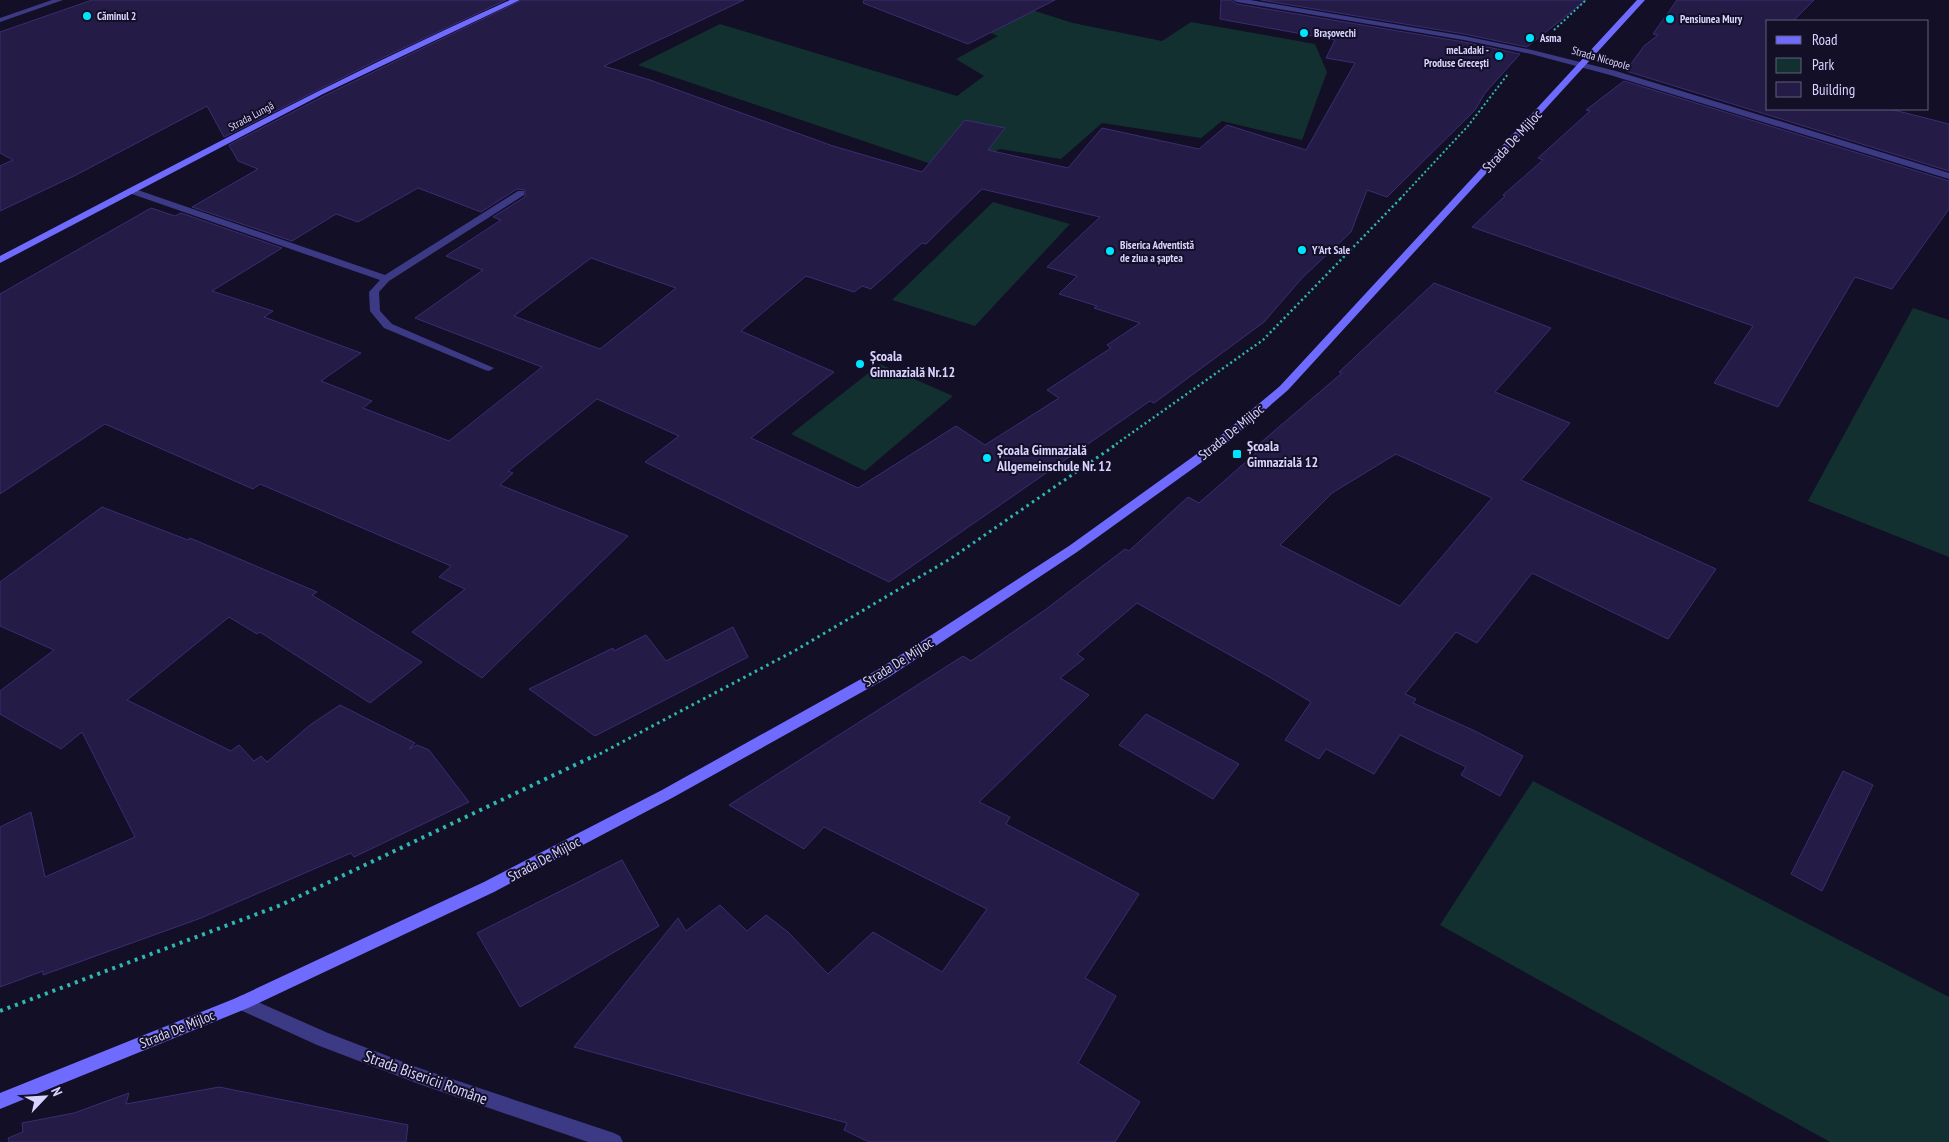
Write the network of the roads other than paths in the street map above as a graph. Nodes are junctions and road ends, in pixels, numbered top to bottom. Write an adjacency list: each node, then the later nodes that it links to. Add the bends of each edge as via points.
1 (59, 0): 5 (street)
2 (516, 0): 8 (main road, Strada Lungă, via 330,86)
3 (1237, 0): 6 (street, Strada Nicopole, via 1464,38)
4 (1641, 0): 6 (main road, Strada De Mijloc)
5 (0, 20)
6 (1580, 64): 7 (street, Strada Nicopole); 13 (main road, Strada De Mijloc, via 1284,388 1216,446 1073,549 884,672 676,790 489,887)
7 (1949, 176)
8 (132, 191): 10 (main road, Strada Lungă); 11 (street)
9 (521, 193): 11 (street)
10 (0, 260)
11 (386, 279): 12 (street, via 374,292 375,311 388,326)
12 (489, 368)
13 (242, 1003): 14 (main road, Strada De Mijloc); 15 (street, Strada Bisericii Române, via 323,1040 410,1073)
14 (0, 1101)
15 (614, 1142)

